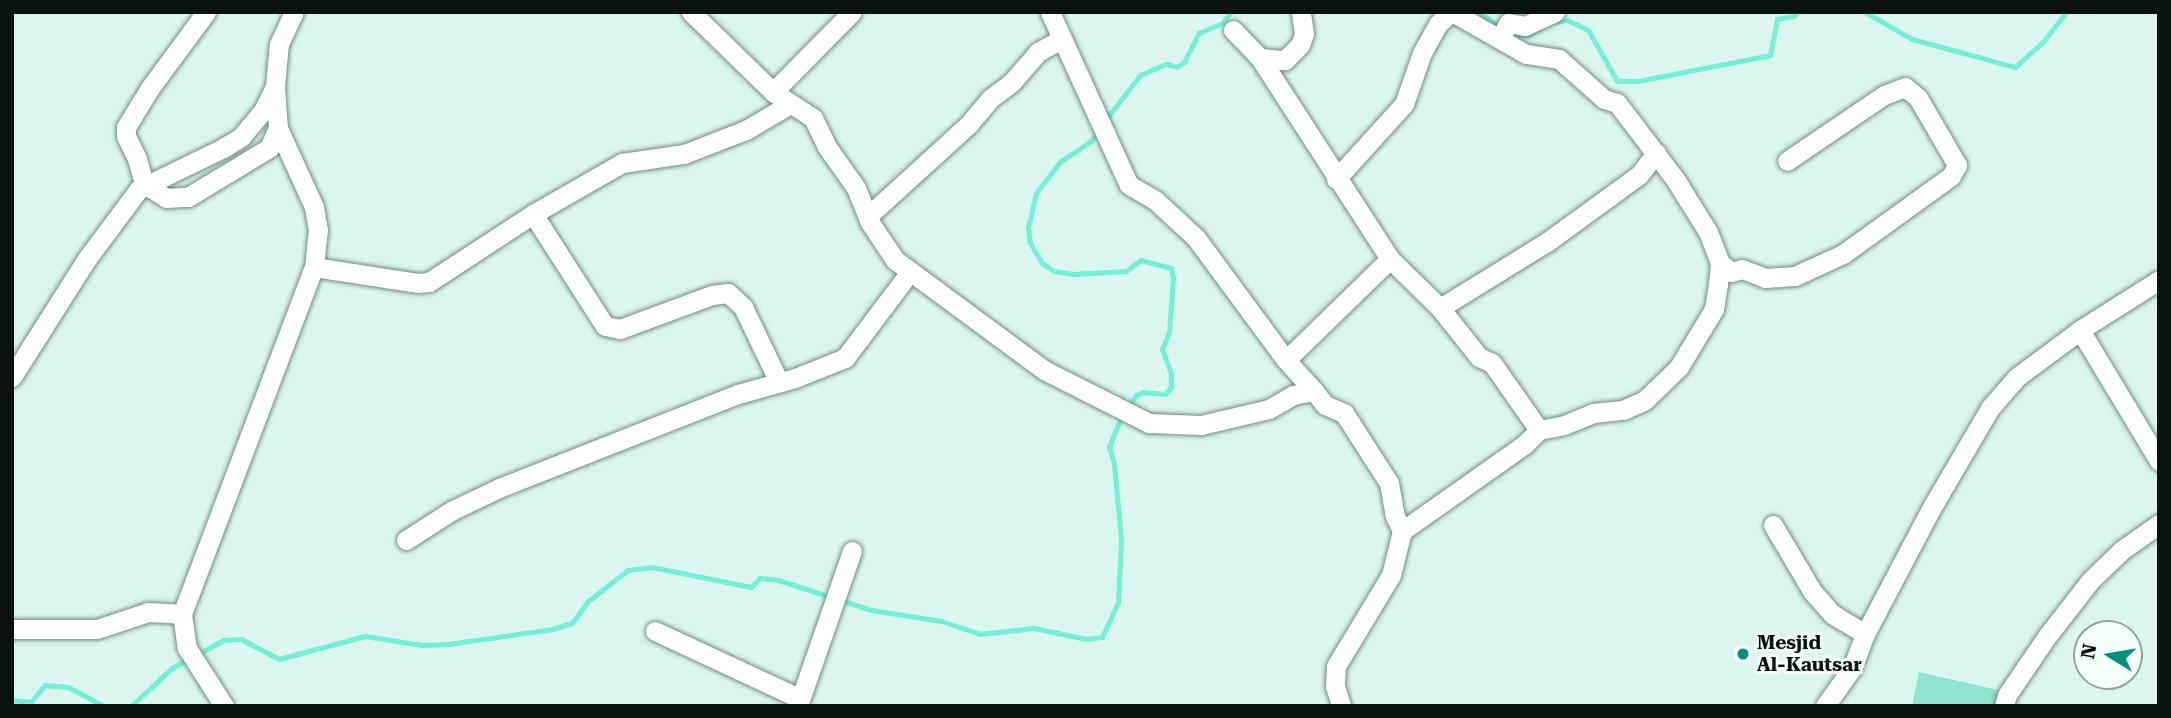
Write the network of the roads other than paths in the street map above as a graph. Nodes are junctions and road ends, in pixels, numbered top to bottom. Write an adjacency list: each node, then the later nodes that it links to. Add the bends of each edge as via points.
1 (206, 12): 20 (street, via 126,127)
2 (294, 12): 13 (street, via 279,44)
3 (691, 12): 14 (street)
4 (852, 12): 14 (street)
5 (1050, 12): 11 (street)
6 (1301, 12): 12 (street, via 1304,34 1300,45 1285,60)
7 (1451, 12): 10 (street); 19 (street, via 1438,24 1422,53 1404,104)
8 (1555, 12): 10 (street)
9 (1233, 30): 12 (street)
10 (1504, 31): 17 (street, via 1526,54 1559,59 1604,99 1617,103)
11 (1061, 39): 22 (street, via 1038,52 969,124); 30 (street, via 1129,185 1155,200 1196,237)
12 (1260, 58): 19 (street)
13 (275, 86): 16 (street); 20 (street, via 263,111 241,137)
14 (773, 92): 15 (street)
15 (790, 104): 21 (street, via 746,130 684,154 622,163); 22 (street, via 813,118)
16 (278, 128): 20 (street, via 269,148 188,197 166,198); 25 (street, via 314,207 318,229)
17 (1656, 153): 24 (street, via 1708,232); 28 (street, via 1639,175 1547,242)
18 (1787, 161): 24 (street, via 1884,95 1905,87 1918,98 1957,164 1951,176 1843,254 1795,276 1765,278 1742,269 1731,272)
19 (1336, 178): 23 (street)
20 (144, 184): 31 (street, via 86,260)
21 (533, 214): 25 (street, via 429,282); 32 (street, via 605,326 620,329 728,293 743,307)
22 (868, 216): 26 (street, via 885,246)
23 (1390, 259): 28 (street); 30 (street)
24 (1720, 263): 34 (street, via 1714,309 1665,383 1646,400 1623,410 1593,413)
25 (314, 267): 41 (street)
26 (909, 273): 32 (street, via 845,358); 33 (street, via 1044,370 1149,423 1201,425 1269,409 1293,395)
27 (2159, 280): 29 (street)
28 (1440, 307): 34 (street, via 1479,357 1492,362)
29 (2080, 330): 35 (street); 44 (street, via 2017,377 1990,408)
30 (1286, 360): 33 (street)
31 (12, 377)
32 (779, 382): 39 (street, via 499,488)
33 (1314, 391): 38 (street, via 1325,405 1344,413 1390,483)
34 (1539, 430): 38 (street)
35 (2159, 461)
36 (2159, 524): 49 (street, via 2122,550 2090,581 2048,635)
37 (1773, 525): 44 (street, via 1812,591 1832,614)
38 (1402, 531): 47 (street, via 1391,575 1336,666)
39 (406, 540)
40 (852, 551): 45 (street)
41 (182, 614): 42 (street, via 148,612 97,629); 46 (street, via 187,649)
42 (12, 629)
43 (655, 631): 45 (street)
44 (1865, 634): 48 (street, via 1852,668)
45 (798, 702)
46 (224, 706)
47 (1341, 706)
48 (1825, 706)
49 (2004, 706)

